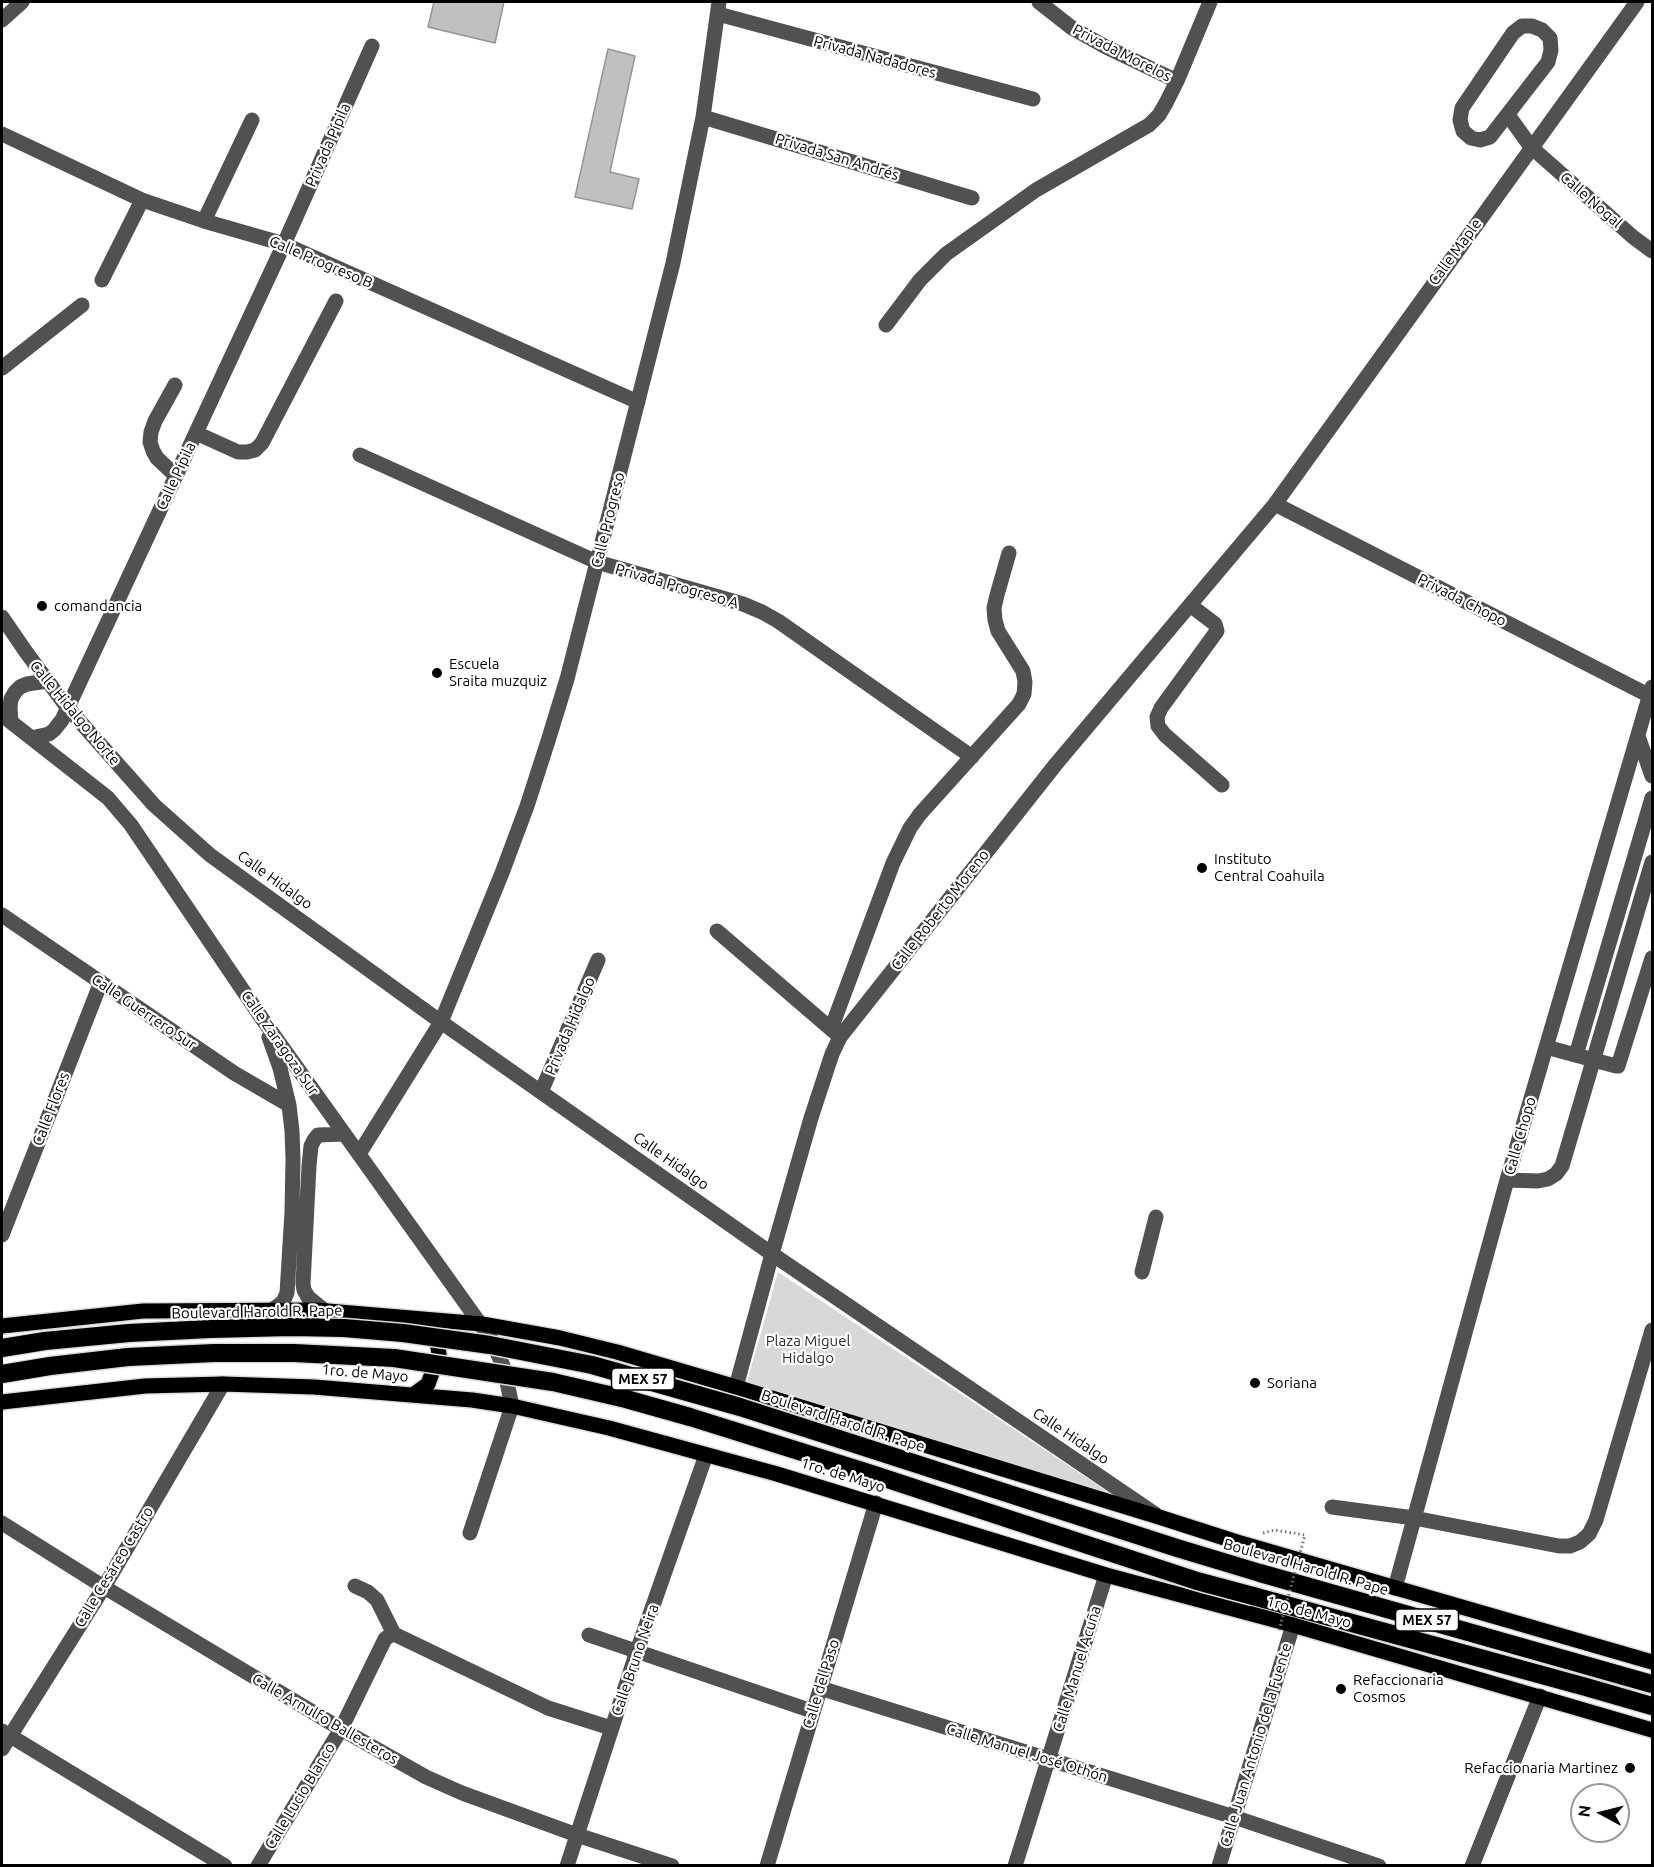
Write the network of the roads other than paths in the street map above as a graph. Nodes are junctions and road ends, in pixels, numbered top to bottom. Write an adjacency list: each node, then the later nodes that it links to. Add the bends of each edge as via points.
1 (22, 2): 6 (street)
2 (1039, 2): 8 (street, Privada Morelos, via 1072,28)
3 (1210, 2): 8 (street)
4 (1637, 2): 14 (street, Calle Maple)
5 (718, 8): 9 (street, Privada Nadadores); 11 (street, Calle Progreso)
6 (2, 20)
7 (372, 46): 18 (street, Privada Pípila)
8 (1177, 81): 23 (street, via 1166,104 1149,124 1036,190 946,254)
9 (1033, 99)
10 (1508, 115): 10 (street, via 1548,62 1550,38 1532,26 1522,26 1513,33 1462,108 1460,120 1463,130 1480,140 1490,137); 14 (street, Calle Nogal)
11 (703, 117): 15 (street, Privada San Andrés); 26 (street, Calle Progreso, via 673,263)
12 (252, 120): 17 (street)
13 (2, 134): 16 (street, Calle Progreso B)
14 (1531, 147): 19 (street, Calle Nogal); 30 (street, Calle Maple)
15 (972, 198)
16 (141, 200): 17 (street, Calle Progreso B); 20 (street)
17 (204, 221): 18 (street, Calle Progreso B)
18 (284, 244): 26 (street, Calle Progreso B); 27 (street, Calle Pípila)
19 (1653, 251)
20 (102, 280)
21 (336, 301): 27 (street, via 255,450 238,452)
22 (82, 305): 24 (street)
23 (886, 325)
24 (2, 368)
25 (175, 385): 29 (street, via 155,421 150,442 157,458)
26 (638, 402): 32 (street, Calle Progreso)
27 (196, 433): 29 (street, Calle Pípila)
28 (360, 455): 32 (street, Privada Progreso A)
29 (176, 476): 37 (street, Calle Pípila)
30 (1275, 504): 33 (street, Calle Roberto Moreno); 36 (street, Privada Chopo)
31 (1009, 553): 41 (street, via 994,620 1023,671 1024,694)
32 (597, 562): 41 (street, Privada Progreso A, via 762,612); 53 (street, Calle Progreso, via 567,679 527,806)
33 (1190, 605): 43 (street, via 1215,624 1216,631 1161,708 1158,726); 54 (street, Calle Roberto Moreno)
34 (2, 617): 35 (street, Calle Hidalgo Norte)
35 (47, 681): 37 (street, Calle Hidalgo Norte); 38 (street, via 20,687)
36 (1651, 691): 39 (street, Calle Chopo)
37 (66, 706): 40 (street, via 54,730); 45 (street, Calle Hidalgo Norte)
38 (6, 718): 40 (street, Calle Zaragoza Sur)
39 (1638, 736): 42 (street); 55 (street, Calle Chopo)
40 (31, 738): 52 (street, Calle Zaragoza Sur, via 120,812)
41 (972, 757): 54 (street, via 920,813 902,843)
42 (1653, 776)
43 (1222, 784)
44 (1653, 798): 56 (street)
45 (154, 806): 53 (street, Calle Hidalgo, via 210,855)
46 (1653, 862): 57 (street)
47 (2, 915): 51 (street, Calle Guerrero Sur)
48 (717, 930): 54 (street)
49 (1653, 958): 57 (street, via 1618,1065)
50 (598, 960): 58 (street, Privada Hidalgo)
51 (100, 982): 59 (street, Calle Guerrero Sur, via 234,1073); 64 (street, Calle Flores)
52 (263, 1020): 59 (street); 60 (street, Calle Zaragoza Sur)
53 (441, 1022): 58 (street, Calle Hidalgo); 61 (street, Calle Progreso)
54 (835, 1033): 65 (street, Calle Roberto Moreno)
55 (1546, 1047): 56 (street); 62 (street, Calle Chopo)
56 (1576, 1056): 57 (street)
57 (1594, 1061): 62 (street, via 1562,1166 1548,1179)
58 (541, 1092): 65 (street, Calle Hidalgo)
59 (289, 1105): 67 (street, via 292,1201 287,1293)
60 (344, 1134): 61 (street, Calle Zaragoza Sur); 68 (street, via 318,1135 311,1146 303,1284 308,1297)
61 (358, 1154): 70 (street, Calle Zaragoza Sur)
62 (1508, 1180): 84 (street, Calle Chopo)
63 (1156, 1216): 66 (street)
64 (2, 1235)
65 (772, 1254): 76 (street, Calle Roberto Moreno); 83 (street, Calle Hidalgo)
66 (1142, 1272)
67 (273, 1310): 68 (main road); 71 (main road, via 143,1311)
68 (324, 1310): 69 (main road)
69 (420, 1319): 70 (main road); 77 (main road, via 431,1328 439,1354 428,1384)
70 (482, 1324): 76 (main road, via 594,1347); 79 (street, Calle Zaragoza Sur, via 499,1353)
71 (2, 1326)
72 (1653, 1330): 84 (street, via 1596,1520 1580,1542 1559,1546)
73 (2, 1348): 96 (highway, Boulevard Harold R. Pape / MEX 57, bridge, via 129,1333 345,1328 490,1345 592,1365 740,1407 1177,1548)
74 (2, 1374): 99 (highway, MEX 57, bridge, via 128,1357 294,1353 394,1358 553,1382 690,1417 1187,1578)
75 (223, 1384): 77 (main road, 1ro. de Mayo); 78 (main road, 1ro. de Mayo, via 146,1386); 89 (street, Calle Cesáreo Castro)
76 (736, 1387): 83 (main road)
77 (413, 1395): 79 (main road, 1ro. de Mayo)
78 (2, 1402)
79 (512, 1406): 80 (main road, 1ro. de Mayo); 86 (street)
80 (706, 1455): 81 (main road, 1ro. de Mayo); 94 (street, Calle Bruno Neira)
81 (876, 1503): 87 (main road, 1ro. de Mayo); 97 (street, Calle del Paso)
82 (1332, 1507): 84 (street)
83 (1159, 1516): 90 (main road, Calle Hidalgo)
84 (1414, 1518): 90 (street, Calle Chopo)
85 (2, 1523): 89 (street, Calle Arnulfo Ballesteros)
86 (470, 1533)
87 (1106, 1575): 91 (main road, 1ro. de Mayo); 106 (street, Calle Manuel Acuña)
88 (355, 1586): 92 (street, via 377,1600)
89 (104, 1587): 102 (street, Calle Arnulfo Ballesteros); 104 (street, Calle Cesáreo Castro)
90 (1395, 1588): 95 (main road, Calle Hidalgo)
91 (1286, 1628): 98 (main road, 1ro. de Mayo); 107 (street, Calle Juan Antonio de la Fuente)
92 (394, 1634): 101 (street, via 548,1708); 102 (street, Calle Lucio Blanco, via 385,1640)
93 (589, 1635): 94 (street)
94 (637, 1651): 100 (street); 101 (street, Calle Bruno Neira)
95 (1653, 1662)
96 (1653, 1684)
97 (820, 1688): 100 (street, Calle del Paso); 106 (street, Calle Manuel José Othón)
98 (1540, 1696): 103 (main road, 1ro. de Mayo); 117 (street)
99 (1653, 1706)
100 (812, 1711): 113 (street, Calle del Paso)
101 (611, 1728): 108 (street, Calle Bruno Neira)
102 (341, 1729): 108 (street, Calle Arnulfo Ballesteros, via 443,1786); 110 (street, Calle Lucio Blanco)
103 (1653, 1730)
104 (6, 1733): 105 (street, Calle Cesáreo Castro); 109 (street)
105 (2, 1749)
106 (1048, 1760): 107 (street, Calle Manuel José Othón); 114 (street, Calle Manuel Acuña)
107 (1234, 1817): 115 (street, Calle Juan Antonio de la Fuente); 116 (street, Calle Manuel José Othón)
108 (577, 1835): 111 (street, Calle Bruno Neira); 112 (street, Calle Arnulfo Ballesteros)
109 (225, 1866)
110 (258, 1866)
111 (567, 1866)
112 (672, 1866)
113 (767, 1866)
114 (1015, 1866)
115 (1219, 1866)
116 (1379, 1866)
117 (1472, 1866)

